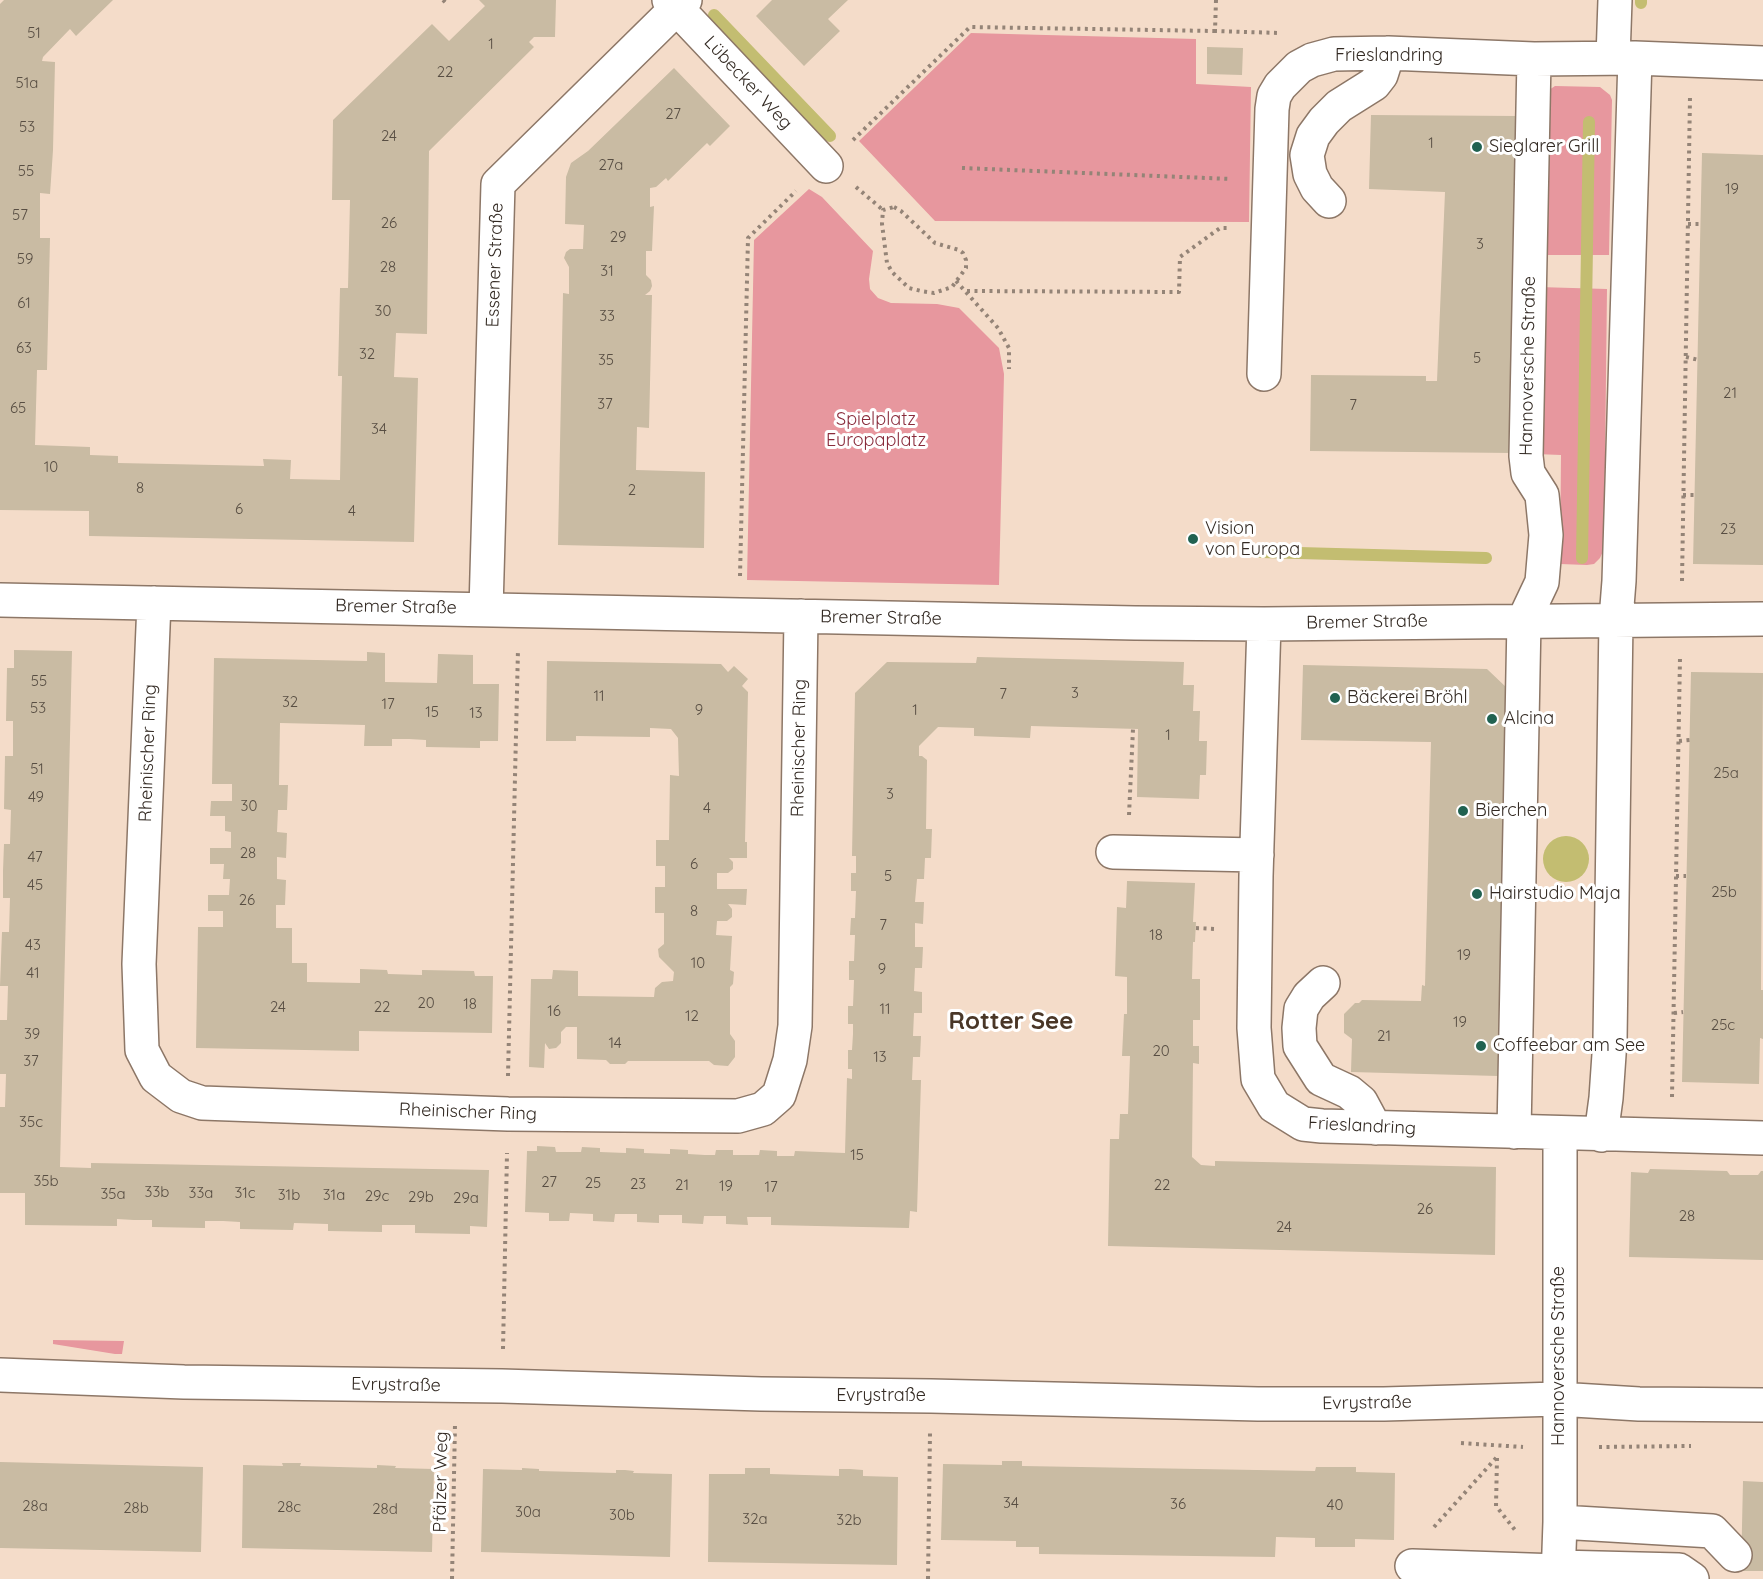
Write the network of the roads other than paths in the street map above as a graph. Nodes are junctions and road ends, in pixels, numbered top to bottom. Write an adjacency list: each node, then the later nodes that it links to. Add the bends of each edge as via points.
1 (1615, 0): 4 (street)
2 (677, 3): 7 (street, Lübecker Weg); 12 (street, Essener Straße, via 498,184)
3 (1388, 53): 5 (street, Frieslandring); 8 (street, via 1374,84 1339,106 1313,136 1307,156 1310,174); 9 (street, Frieslandring, via 1334,54 1312,60 1288,76 1274,96)
4 (1624, 58): 5 (street, Frieslandring); 6 (street, Frieslandring); 14 (street, via 1620,569)
5 (1534, 59): 16 (street, Hannoversche Straße, via 1526,456 1528,473 1542,495 1546,535 1542,582)
6 (1763, 63)
7 (826, 166)
8 (1329, 201)
9 (1264, 374)
10 (0, 600): 11 (street, Bremer Straße)
11 (154, 603): 12 (street, Bremer Straße); 13 (street, Rheinischer Ring, via 139,964 142,1050 156,1077 181,1096 202,1103 508,1114 738,1116 763,1109 779,1095 795,1026)
12 (486, 609): 13 (street, Bremer Straße)
13 (801, 616): 17 (street, Bremer Straße)
14 (1616, 619): 15 (street, Bremer Straße); 16 (street, Bremer Straße); 24 (street, via 1610,1040)
15 (1763, 619)
16 (1524, 620): 17 (street, Bremer Straße); 22 (street, Hannoversche Straße)
17 (1264, 624): 19 (street, Frieslandring)
18 (1120, 863): 19 (street)
19 (1257, 866): 21 (street, Frieslandring, via 1254,1028 1258,1079 1274,1106 1303,1124)
20 (1323, 983): 21 (street, via 1301,1009 1300,1046 1321,1079 1361,1102)
21 (1375, 1128): 22 (street, Frieslandring)
22 (1514, 1132): 23 (street, Frieslandring)
23 (1560, 1134): 24 (street, Frieslandring); 27 (street, Hannoversche Straße)
24 (1601, 1135): 25 (street, Frieslandring)
25 (1763, 1138)
26 (0, 1374): 27 (street, Evrystraße, via 184,1382 1258,1404)
27 (1558, 1399): 28 (street, Evrystraße); 29 (street, Hannoversche Straße)
28 (1763, 1405)
29 (1560, 1522): 30 (street, via 1712,1531); 32 (street, Hannoversche Straße)
30 (1735, 1555)
31 (1412, 1566): 32 (street)
32 (1558, 1572): 33 (street, via 1678,1570)
33 (1692, 1579)

